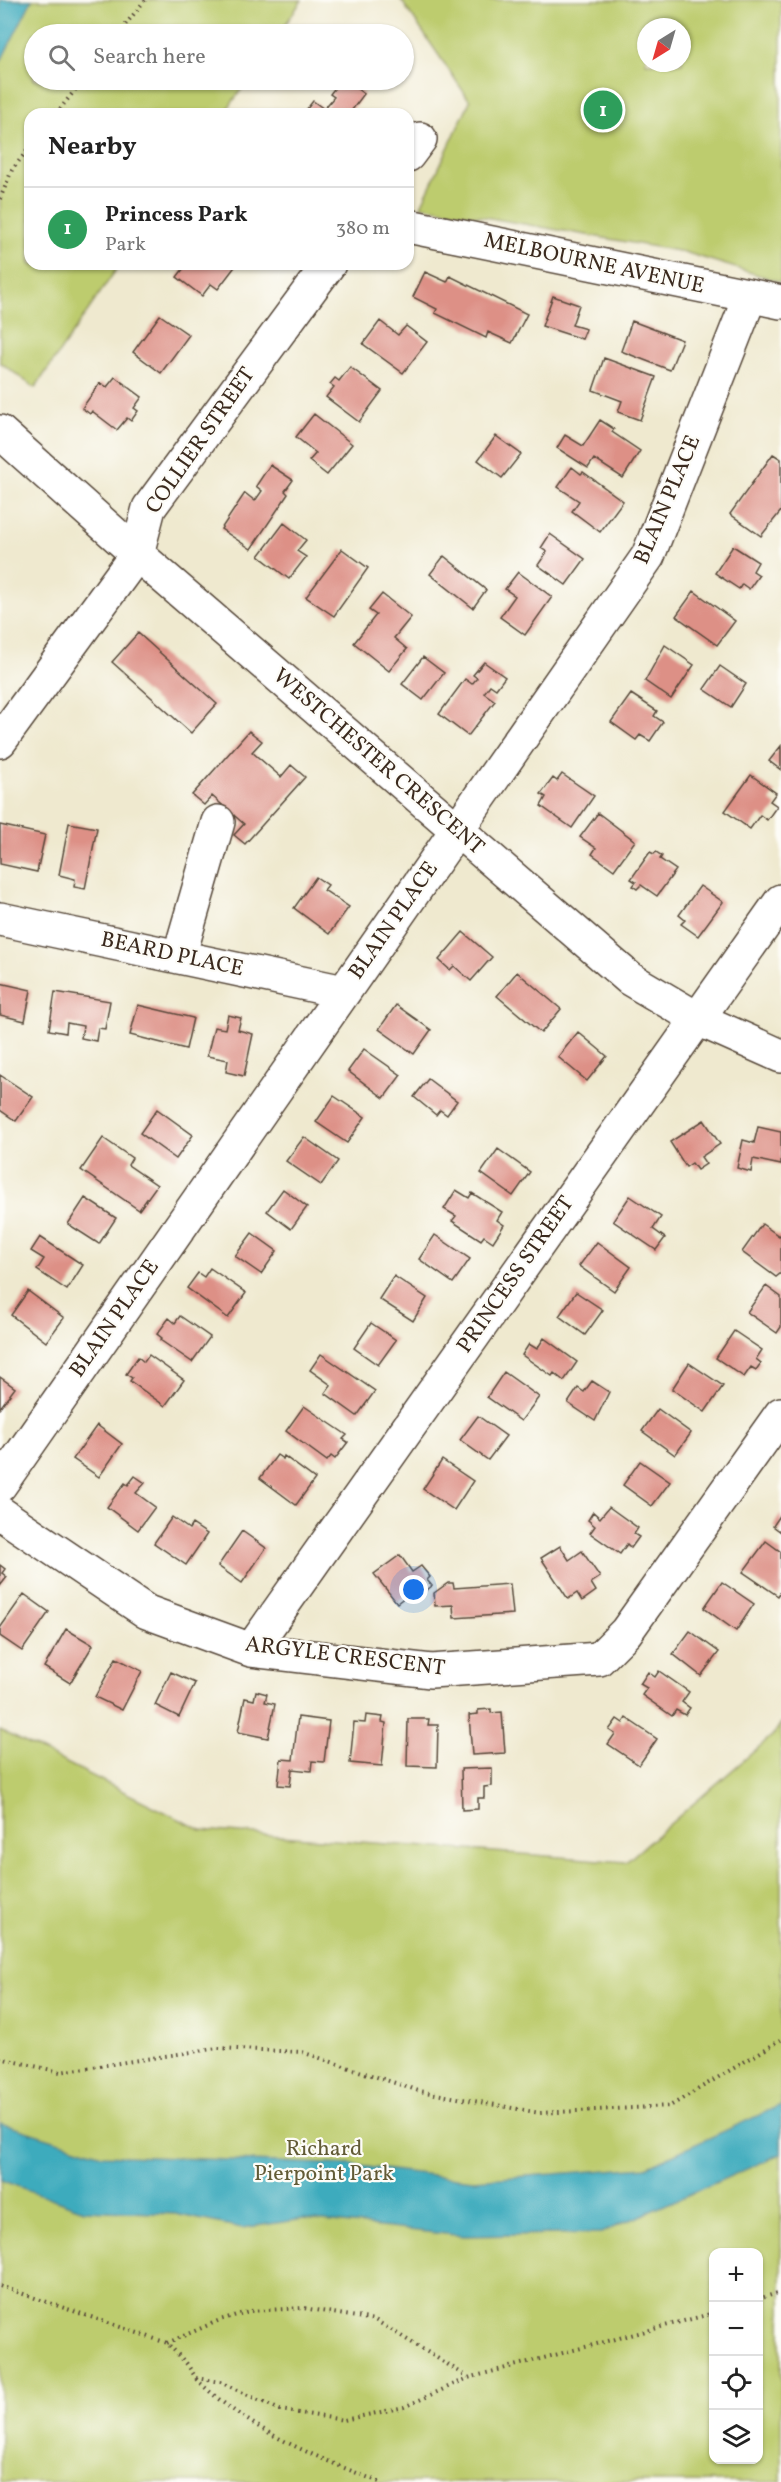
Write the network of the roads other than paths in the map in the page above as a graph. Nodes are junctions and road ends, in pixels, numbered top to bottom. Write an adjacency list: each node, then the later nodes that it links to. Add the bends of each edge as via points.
1 (414, 227): 3 (street, MELBOURNE AVENUE)
2 (325, 270): 6 (street, COLLIER STREET, via 149,508)
3 (750, 296): 4 (street, MELBOURNE AVENUE); 9 (street, BLAIN PLACE, via 648,556)
4 (781, 302)
5 (0, 432): 6 (street, WESTCHESTER CRESCENT)
6 (137, 554): 7 (street, COLLIER STREET); 9 (street, WESTCHESTER CRESCENT)
7 (0, 741)
8 (218, 822): 12 (street)
9 (457, 831): 13 (street, BLAIN PLACE); 14 (street, WESTCHESTER CRESCENT, via 630,978)
10 (781, 901): 14 (street, PRINCESS STREET)
11 (0, 919): 12 (street, BEARD PLACE)
12 (179, 957): 13 (street, BEARD PLACE)
13 (344, 992): 17 (street, BLAIN PLACE)
14 (698, 1019): 15 (street, WESTCHESTER CRESCENT); 19 (street, PRINCESS STREET)
15 (781, 1056)
16 (781, 1414): 19 (street, ARGYLE CRESCENT, via 626,1632 599,1659 431,1671)
17 (0, 1485)
18 (0, 1514): 19 (street, ARGYLE CRESCENT, via 147,1612)
19 (251, 1650)

